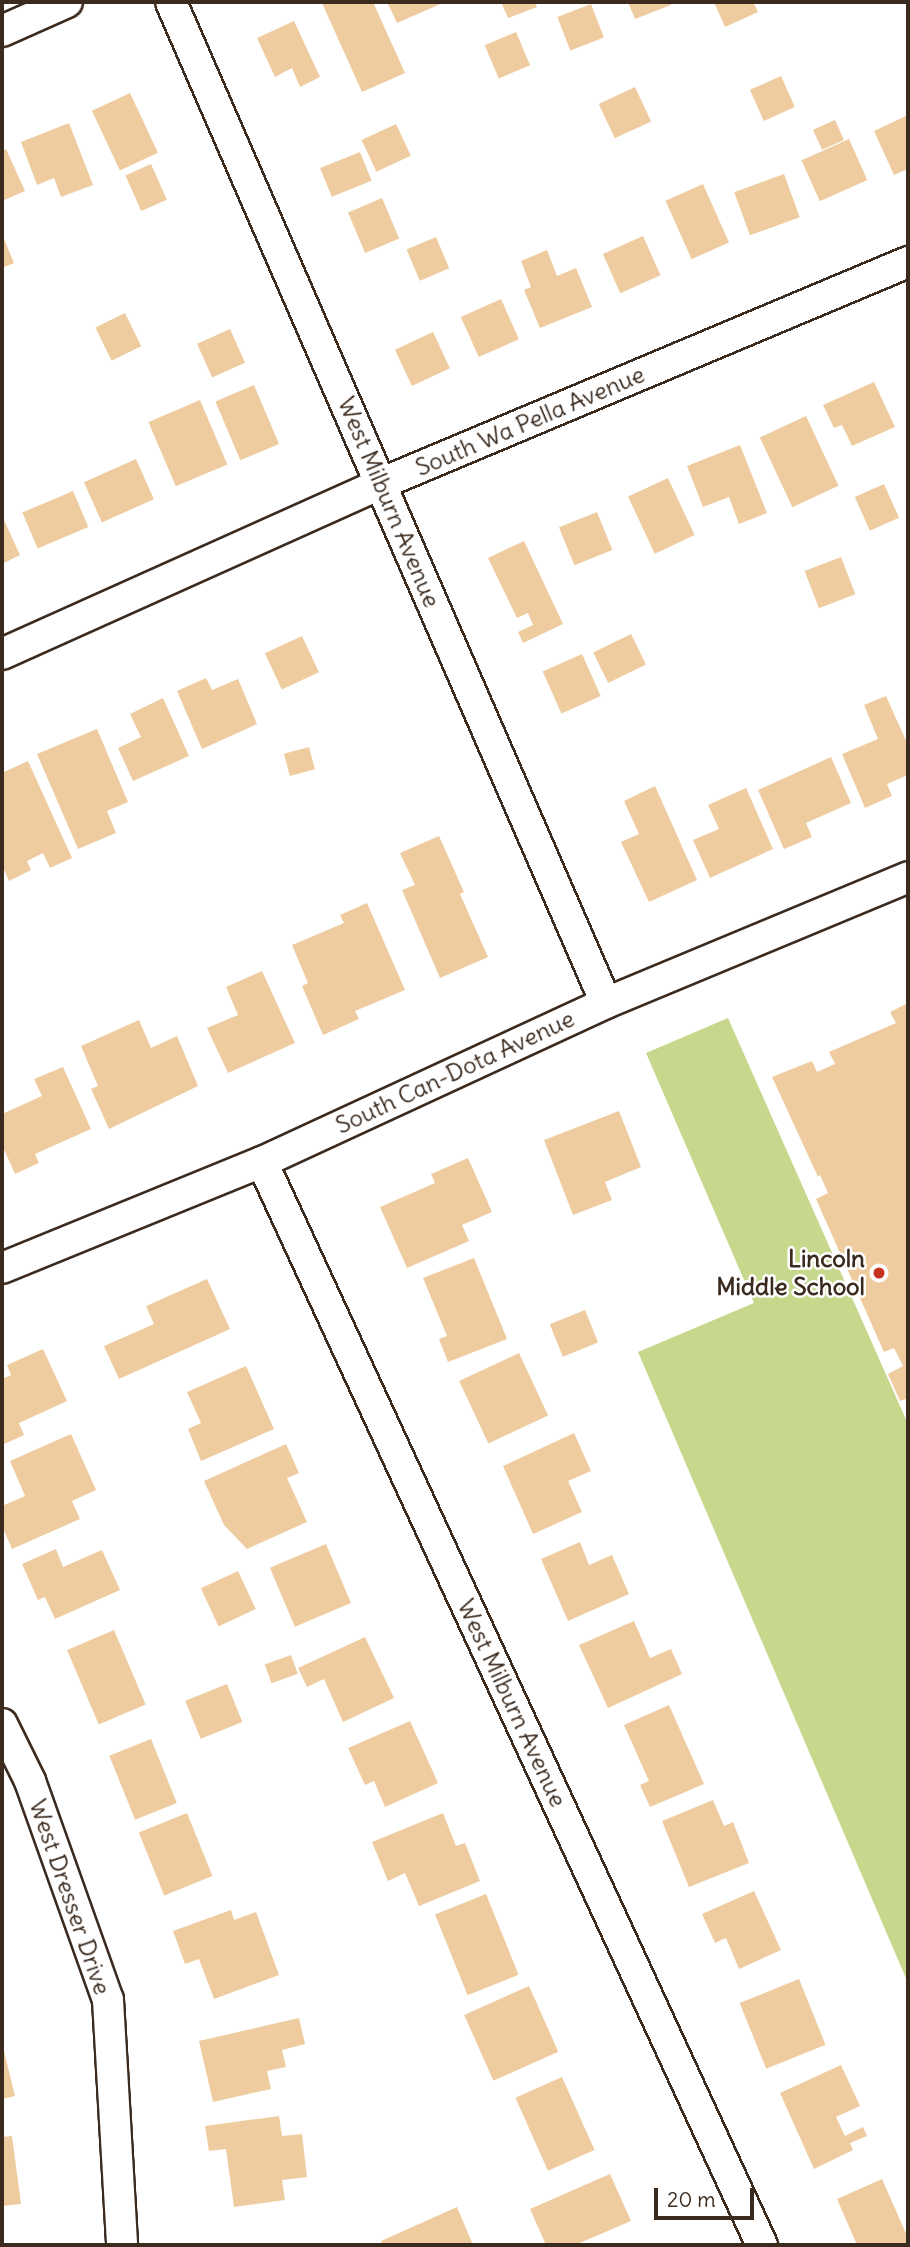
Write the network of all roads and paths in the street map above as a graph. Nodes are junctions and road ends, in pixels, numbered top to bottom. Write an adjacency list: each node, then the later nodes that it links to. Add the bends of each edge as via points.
1 (67, 2): 3 (street)
2 (172, 2): 5 (street, West Milburn Avenue)
3 (2, 32)
4 (908, 261): 5 (street, South Wa Pella Avenue)
5 (380, 484): 6 (street, South Wa Pella Avenue); 8 (street, West Milburn Avenue)
6 (2, 654)
7 (908, 877): 8 (street, South Can-Dota Avenue)
8 (606, 1003): 9 (street, South Can-Dota Avenue)
9 (262, 1161): 10 (street, South Can-Dota Avenue); 13 (street, West Milburn Avenue)
10 (2, 1268)
11 (2, 1724): 12 (street, West Dresser Drive, via 30,1781 108,2000)
12 (122, 2245)
13 (762, 2245)

